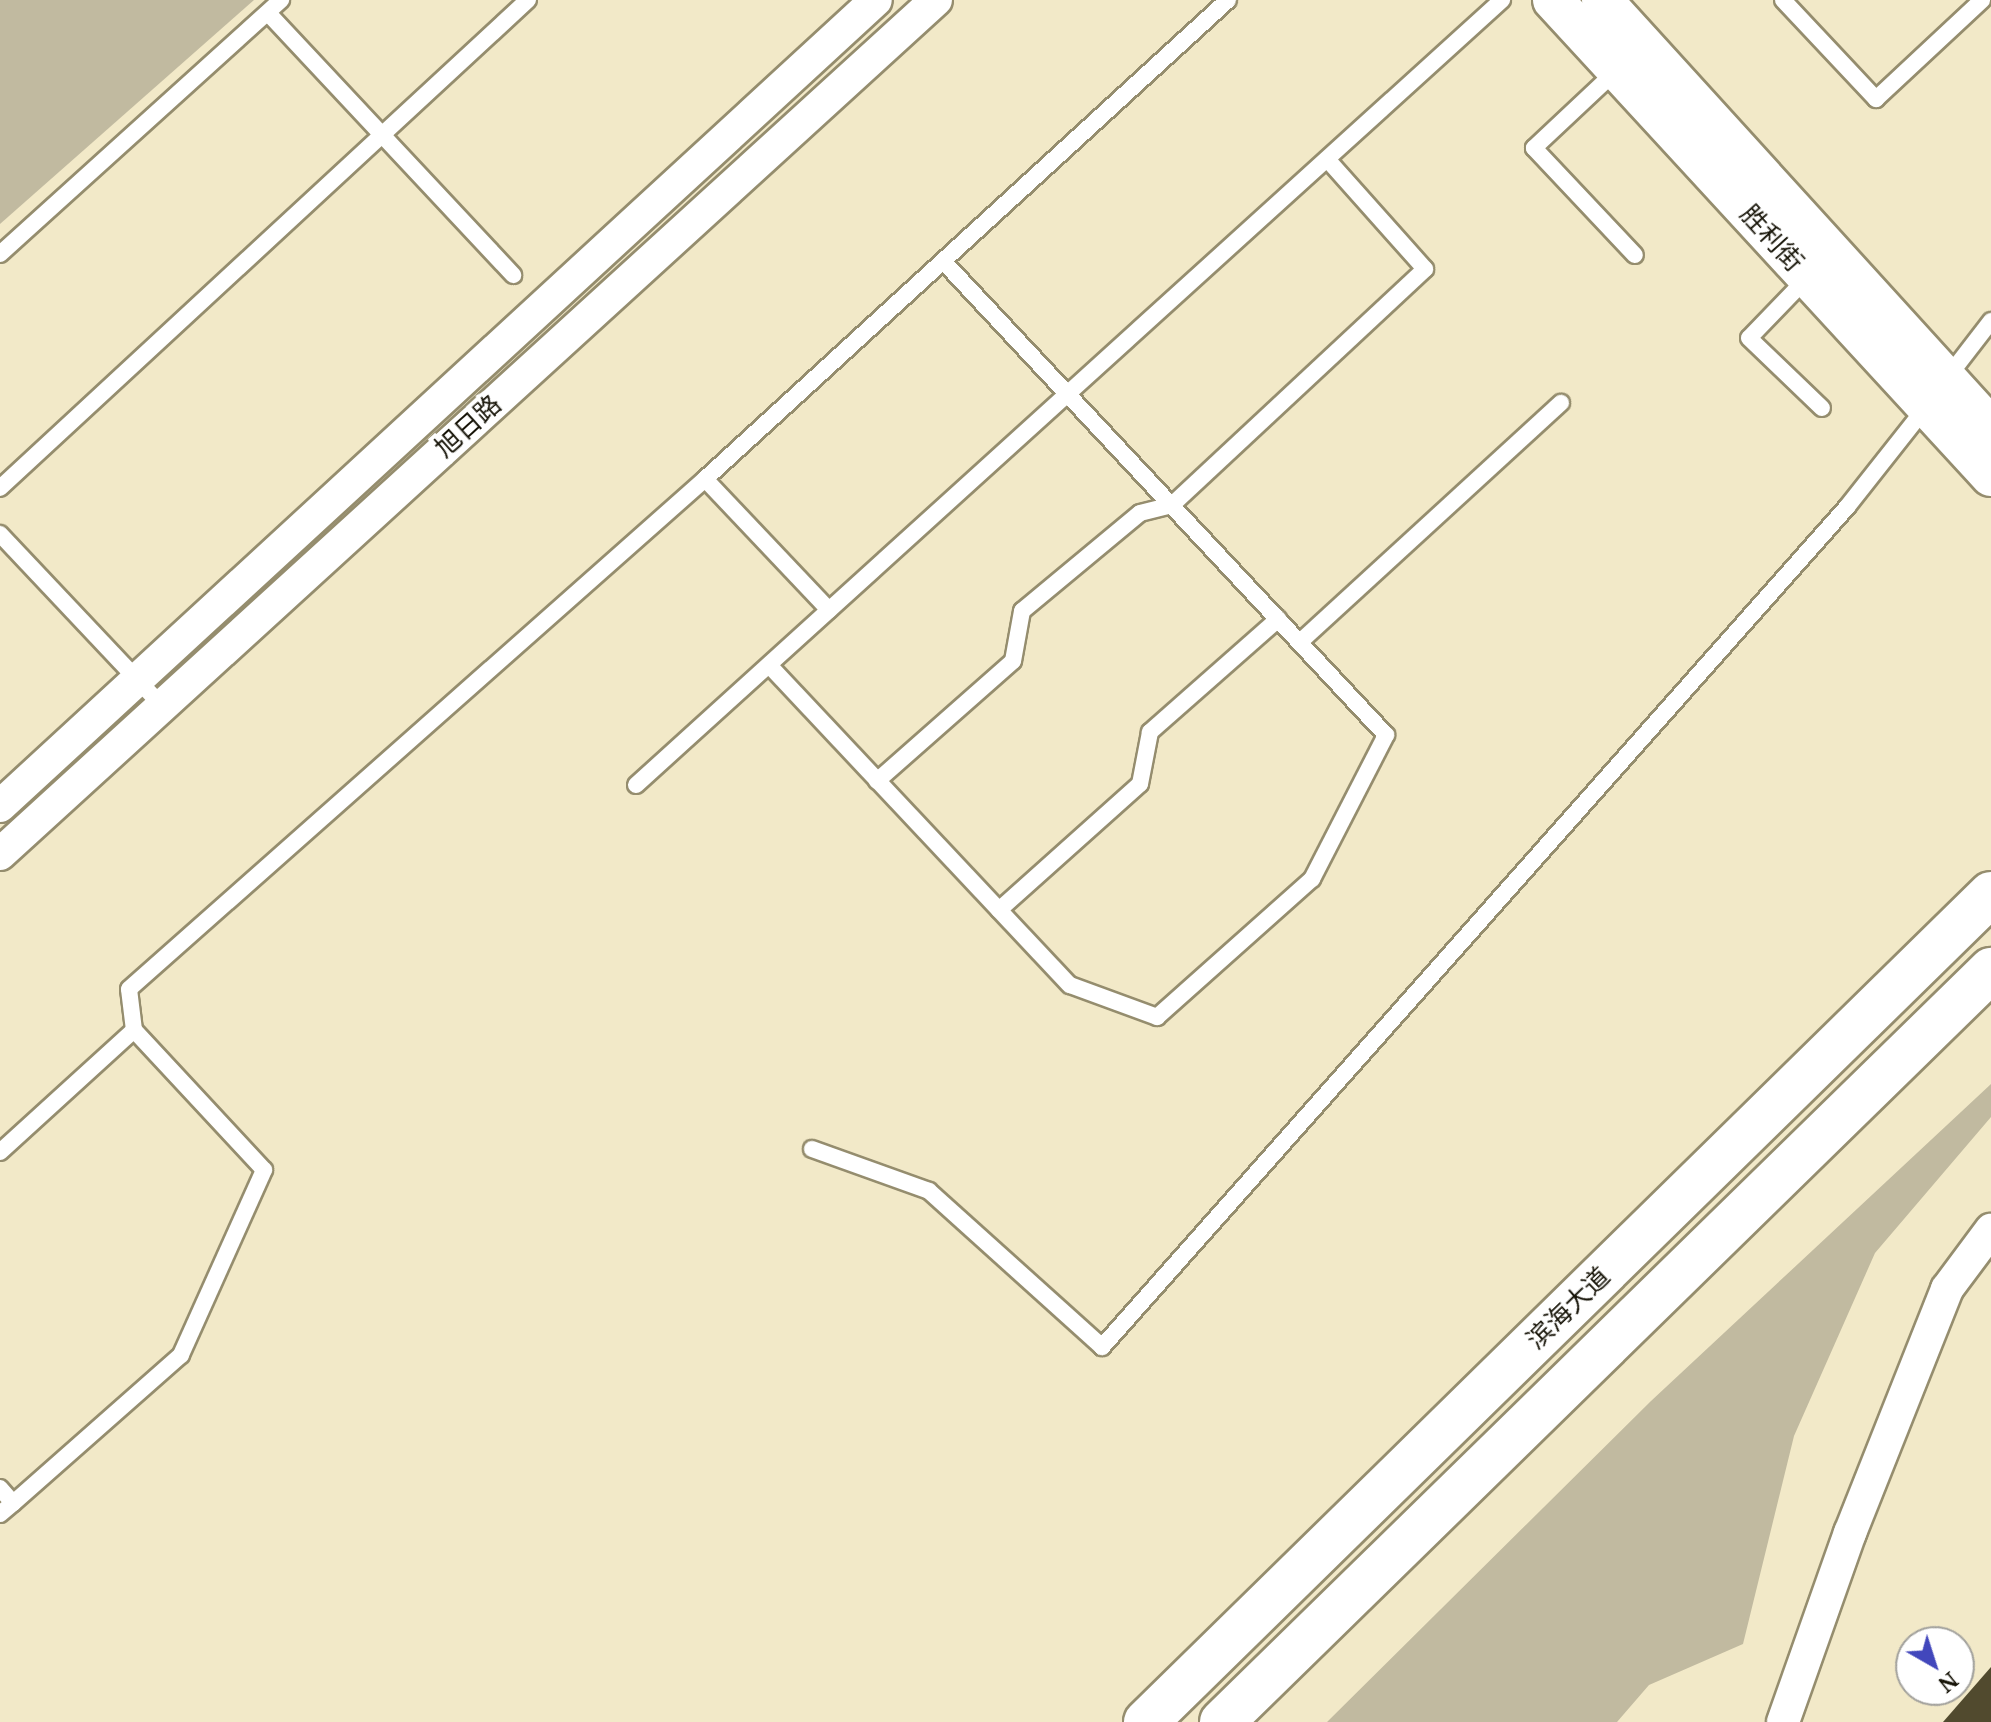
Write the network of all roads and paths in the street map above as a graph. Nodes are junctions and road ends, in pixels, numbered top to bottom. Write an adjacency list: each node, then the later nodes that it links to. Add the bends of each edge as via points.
1 (281, 0): 11 (lane)
2 (528, 0): 13 (lane)
3 (876, 0): 35 (street, 旭日路)
4 (936, 0): 36 (street, 旭日路)
5 (1228, 0): 17 (lane)
6 (1502, 0): 14 (lane)
7 (1553, 0): 12 (street, 胜利街)
8 (1602, 0): 18 (street, 胜利街)
9 (1783, 0): 10 (lane, via 1876,99)
10 (1982, 0)
11 (268, 13): 13 (lane); 15 (lane)
12 (1618, 69): 16 (lane, via 1534,148); 18 (street, 胜利街)
13 (381, 136): 19 (lane); 28 (lane)
14 (1327, 159): 22 (lane); 29 (lane, via 1425,269)
15 (0, 254)
16 (1635, 255)
17 (943, 261): 22 (lane); 27 (lane)
18 (1820, 266): 21 (street, 胜利街); 24 (lane, via 1749,338)
19 (513, 275)
20 (1991, 321): 21 (lane)
21 (1936, 392): 25 (street, 胜利街); 26 (street, 胜利街); 45 (lane, via 1847,507 1102,1347 929,1191)
22 (1069, 393): 29 (lane); 31 (lane)
23 (1561, 403): 33 (lane)
24 (1822, 408)
25 (1991, 428)
26 (1991, 476)
27 (705, 479): 31 (lane); 44 (lane, via 129,989)
28 (0, 488)
29 (1172, 505): 32 (lane); 37 (lane, via 1140,513 1022,611 1013,661)
30 (0, 534): 35 (lane)
31 (829, 610): 34 (lane)
32 (1278, 619): 33 (lane); 42 (lane, via 1150,732 1140,784)
33 (1300, 642): 42 (lane, via 1386,735 1312,879 1157,1017 1070,985)
34 (769, 665): 37 (lane); 38 (lane)
35 (137, 680): 36 (lane); 39 (street, 旭日路)
36 (161, 705): 40 (street, 旭日路)
37 (877, 781): 42 (lane)
38 (636, 785)
39 (0, 806)
40 (0, 854)
41 (1991, 894): 51 (main road, 滨海大道)
42 (999, 910)
43 (1991, 970): 52 (main road, 滨海大道)
44 (134, 1030): 46 (lane); 49 (lane, via 264,1170 181,1355)
45 (812, 1149)
46 (0, 1152)
47 (1991, 1230): 53 (street, via 1947,1289 1850,1533)
48 (0, 1488): 49 (lane)
49 (13, 1503): 50 (lane)
50 (0, 1514)
51 (1146, 1722)
52 (1222, 1722)
53 (1783, 1722)

